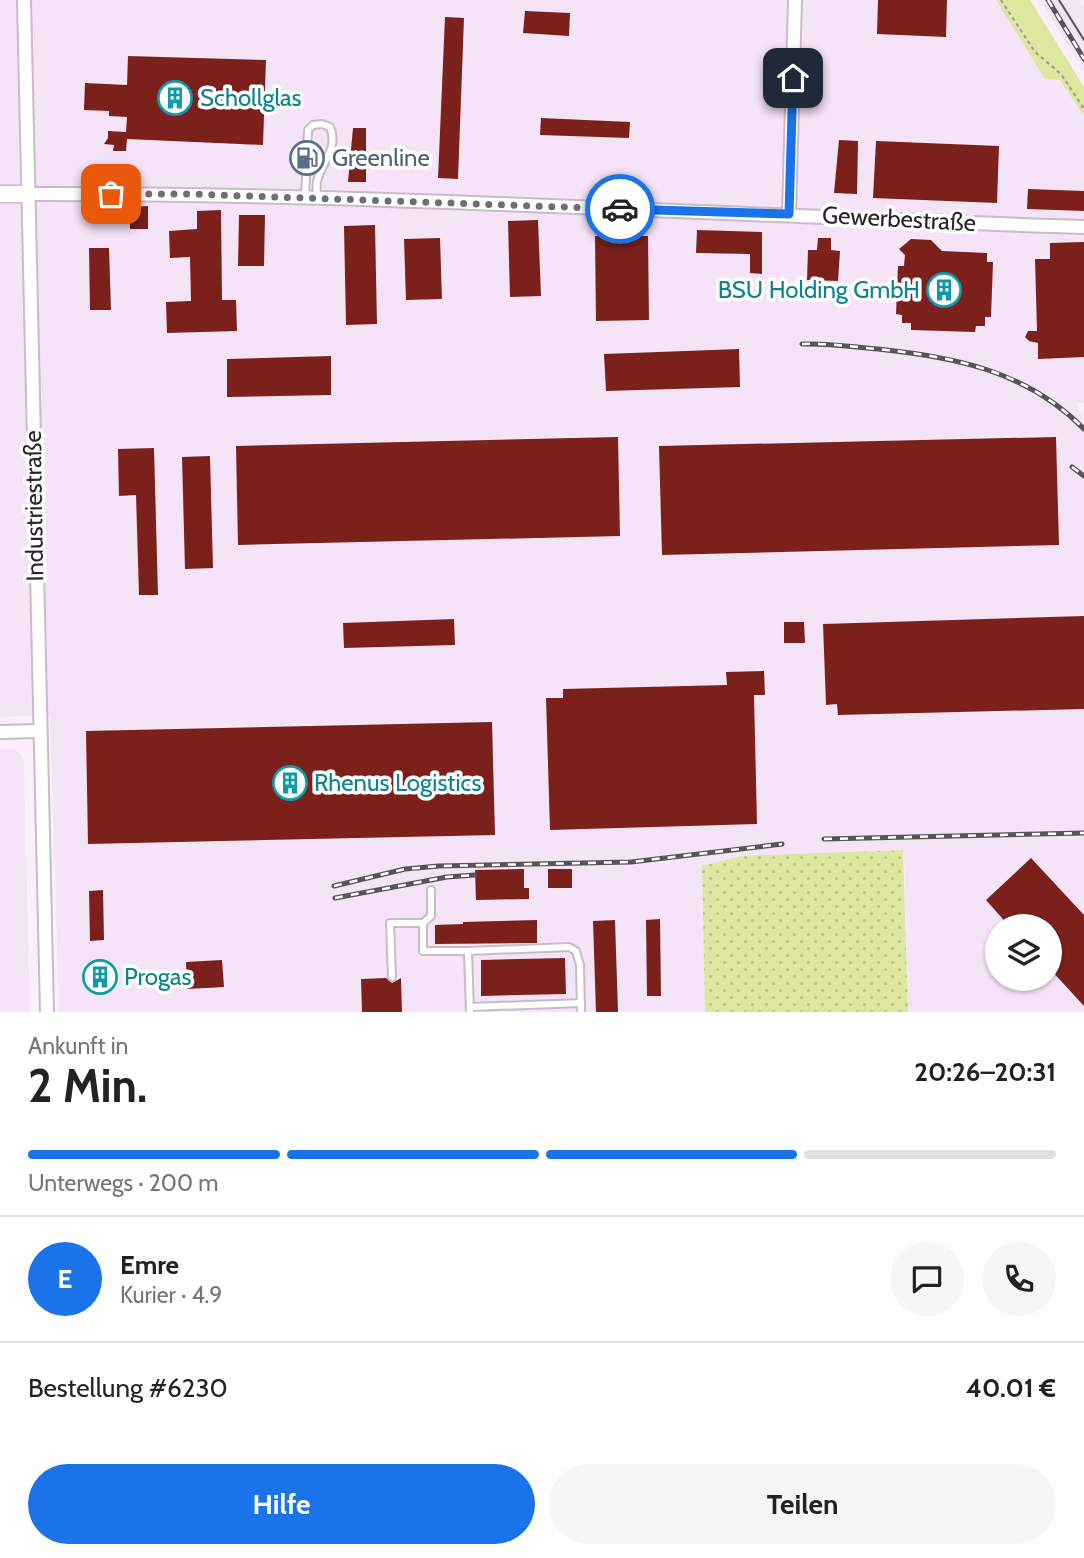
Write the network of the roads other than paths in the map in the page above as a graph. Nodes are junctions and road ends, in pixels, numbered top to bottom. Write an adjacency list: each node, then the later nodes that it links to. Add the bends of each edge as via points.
1 (24, 0): 4 (street, Industriestraße)
2 (795, 0): 6 (street)
3 (0, 194): 4 (street, Gewerbestraße)
4 (28, 194): 5 (street, Gewerbestraße); 8 (street, Industriestraße)
5 (311, 198): 5 (lane, via 332,152 333,135 330,127 322,124 308,130); 6 (street, Gewerbestraße)
6 (789, 214): 7 (street, Gewerbestraße)
7 (1084, 227)
8 (40, 731): 9 (street); 16 (street, Industriestraße)
9 (0, 732)
10 (431, 890): 11 (lane, via 431,916)
11 (422, 923): 12 (lane, via 424,951); 13 (lane, via 390,923)
12 (468, 951): 14 (lane, via 569,947 576,951 580,965); 15 (lane)
13 (392, 977)
14 (581, 1003): 15 (lane); 17 (lane)
15 (470, 1009)
16 (47, 1012)
17 (581, 1012)

